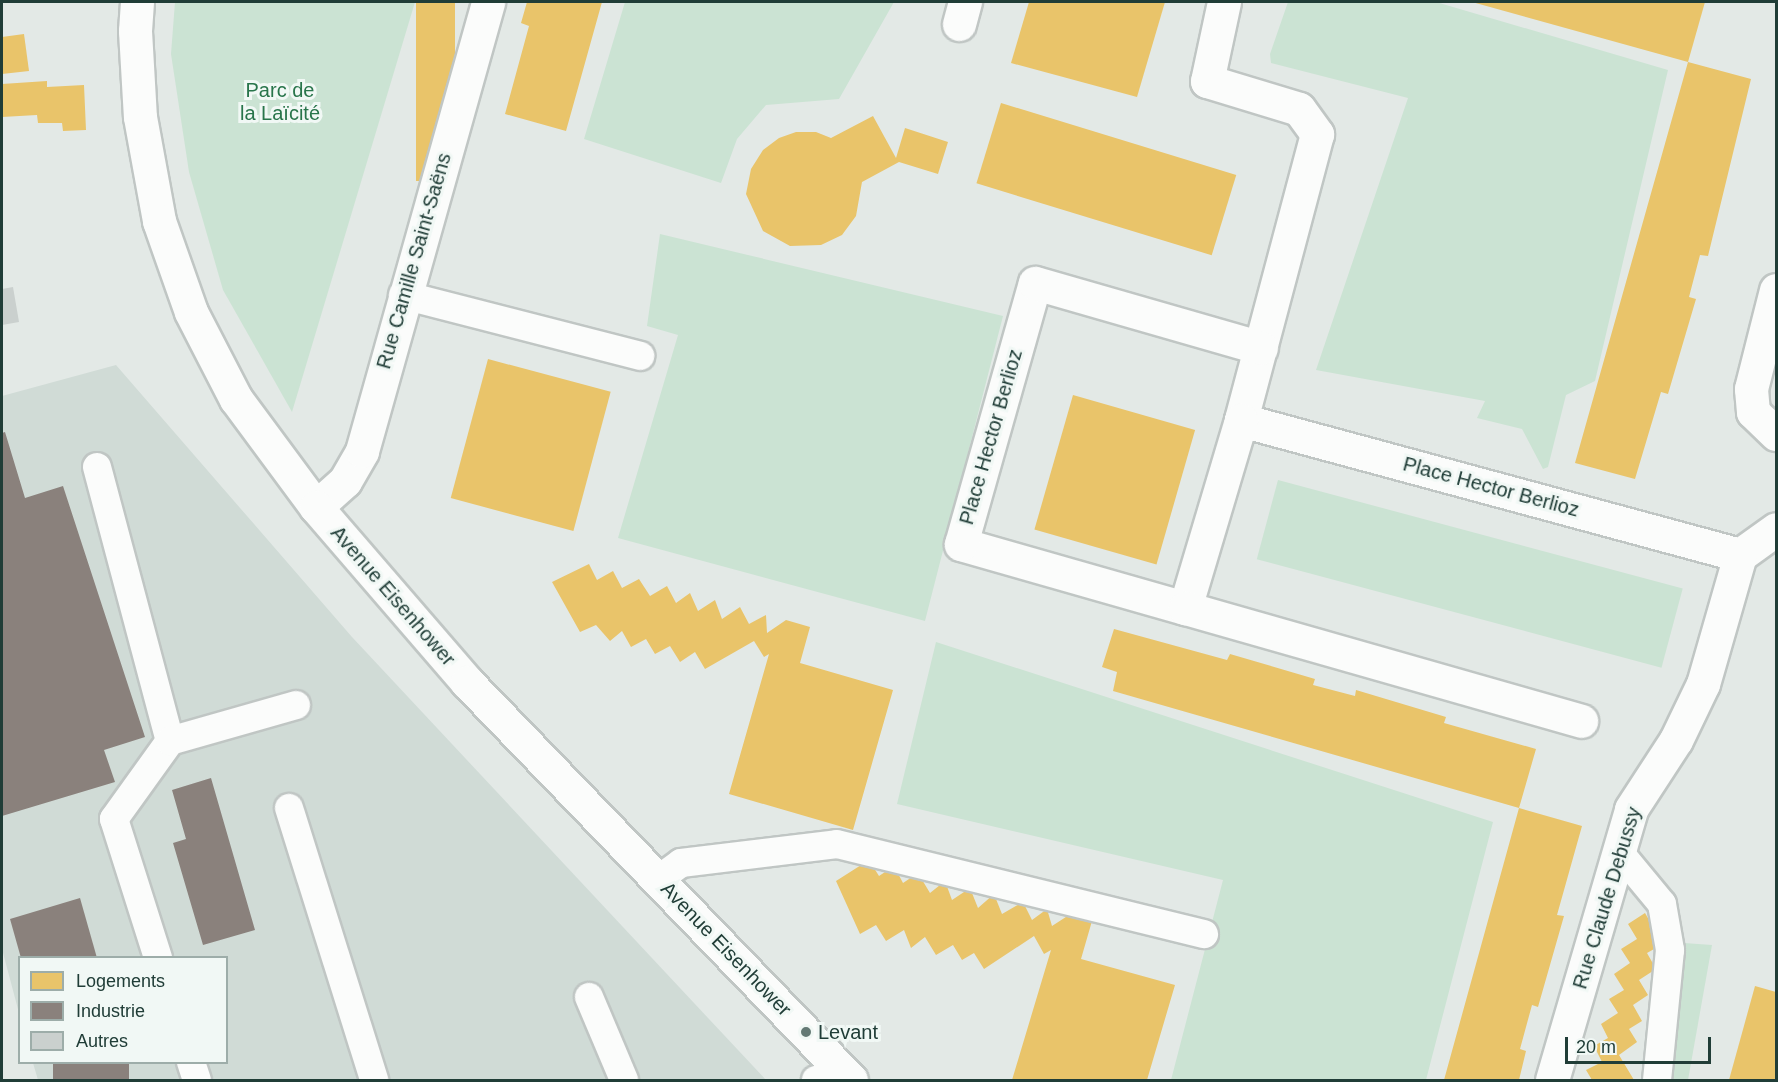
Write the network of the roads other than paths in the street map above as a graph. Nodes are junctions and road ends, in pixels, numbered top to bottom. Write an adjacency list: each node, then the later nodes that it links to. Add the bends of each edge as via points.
1 (137, 2): 11 (street, Avenue Eisenhower, via 140,117 159,221 184,292 237,399)
2 (488, 2): 5 (street, Rue Camille Saint-Saëns)
3 (1224, 2): 6 (street, via 1207,81 1299,109 1317,134)
4 (1776, 290): 9 (street, via 1751,389 1753,412)
5 (403, 295): 7 (lane); 11 (street, Rue Camille Saint-Saëns, via 362,451 345,481)
6 (1261, 348): 8 (street); 14 (street, Place Hector Berlioz, via 1035,284 1031,295 961,544)
7 (640, 356)
8 (1241, 420): 13 (street, Place Hector Berlioz); 14 (street)
9 (1776, 434)
10 (97, 467): 17 (lane)
11 (316, 507): 20 (street, Avenue Eisenhower, via 466,682)
12 (1776, 530): 13 (street)
13 (1740, 555): 19 (street, Rue Claude Debussy, via 1703,684 1676,740 1631,809)
14 (1185, 608): 16 (street)
15 (296, 705): 17 (lane)
16 (1581, 721)
17 (170, 741): 22 (lane, via 114,819)
18 (289, 808): 27 (lane)
19 (1619, 852): 29 (street, Rue Claude Debussy); 30 (lane, via 1662,904 1670,950)
20 (658, 879): 21 (lane, via 681,863 837,844); 25 (street, Avenue Eisenhower)
21 (1204, 934)
22 (158, 956)
23 (589, 997): 28 (lane)
24 (192, 1064): 26 (lane)
25 (837, 1078)
26 (197, 1080)
27 (374, 1080)
28 (624, 1080)
29 (1552, 1080)
30 (1657, 1080)

